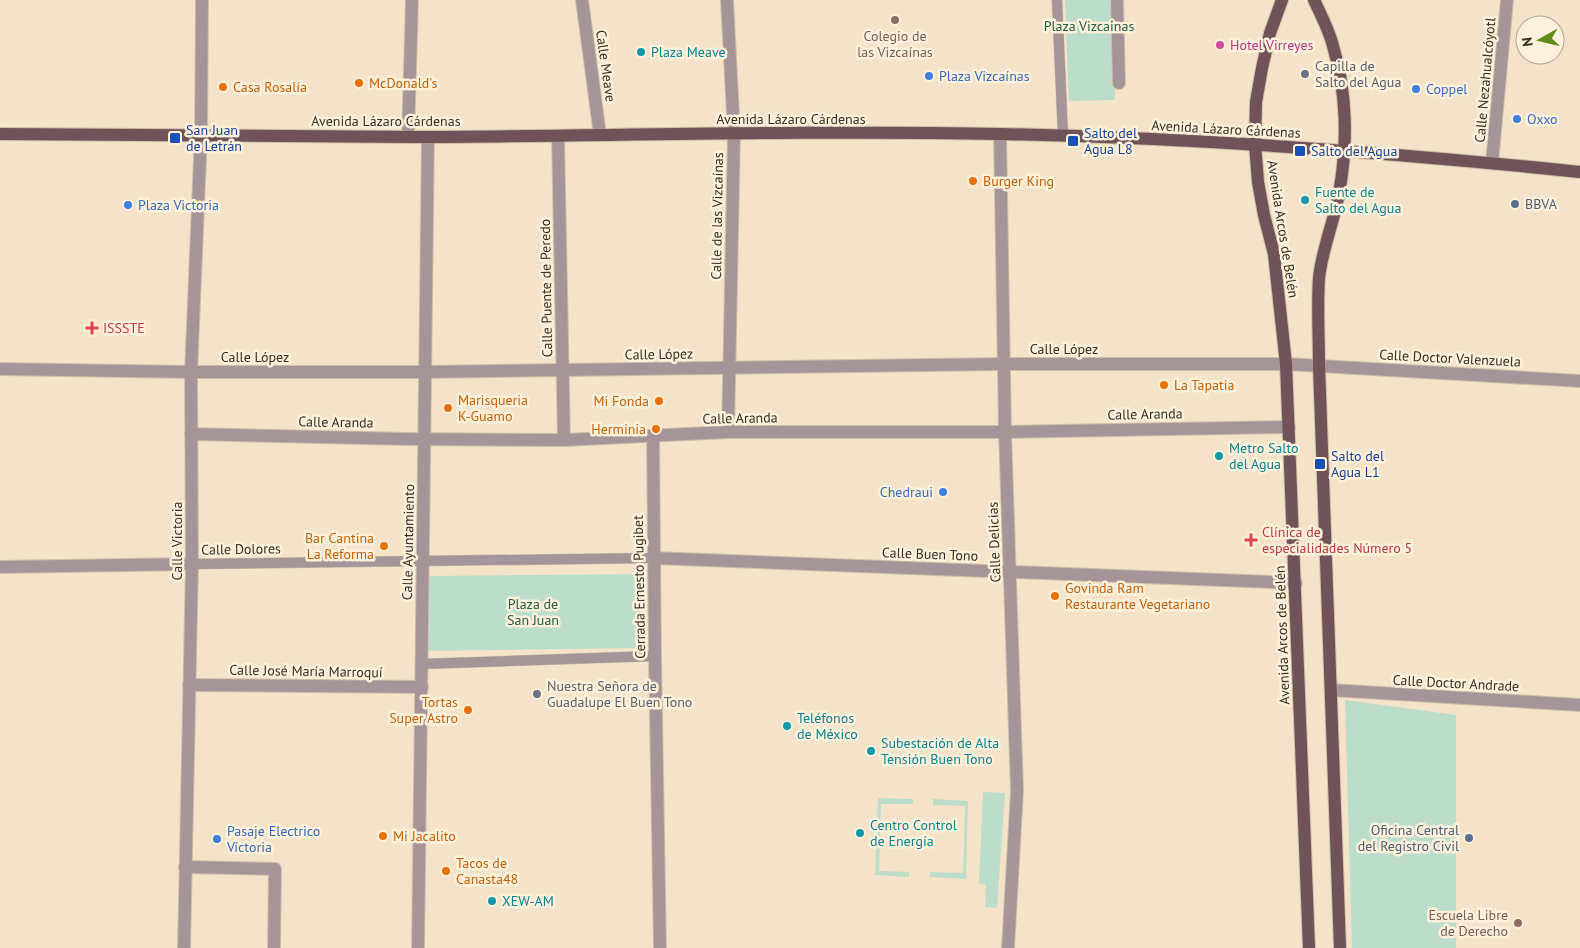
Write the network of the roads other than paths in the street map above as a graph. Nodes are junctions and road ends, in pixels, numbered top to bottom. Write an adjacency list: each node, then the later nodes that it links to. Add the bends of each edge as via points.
1 (202, 0): 12 (street, Calle Victoria)
2 (412, 0): 18 (street)
3 (582, 0): 15 (street, Calle Meave)
4 (727, 0): 13 (street, Calle de las Vizcaínas)
5 (1057, 0): 17 (street)
6 (1117, 0): 10 (street)
7 (1282, 0): 20 (main road, Avenida Arcos de Belén, via 1262,68 1256,102)
8 (1314, 0): 21 (main road, Avenida Arcos de Belén, via 1333,43 1341,77)
9 (1507, 0): 22 (street, Calle Nezahualcóyotl)
10 (1119, 83)
11 (0, 134): 12 (main road, Avenida Lázaro Cárdenas)
12 (201, 134): 18 (main road, Avenida Lázaro Cárdenas); 30 (street, Calle Victoria)
13 (734, 134): 14 (main road, Avenida Lázaro Cárdenas); 15 (main road, Avenida Lázaro Cárdenas); 27 (street, Calle de las Vizcaínas)
14 (1000, 134): 17 (main road, Avenida Lázaro Cárdenas); 24 (street, Calle Delicias)
15 (600, 135): 16 (main road, Avenida Lázaro Cárdenas)
16 (558, 136): 19 (main road, Avenida Lázaro Cárdenas); 29 (street, Calle Puente de Peredo)
17 (1063, 136): 20 (main road, Avenida Lázaro Cárdenas)
18 (408, 137): 19 (main road, Avenida Lázaro Cárdenas)
19 (428, 137): 31 (street, Calle Ayuntamiento)
20 (1255, 144): 21 (main road, Avenida Lázaro Cárdenas); 25 (main road, Avenida Arcos de Belén, via 1258,182 1274,254)
21 (1344, 151): 22 (main road, Avenida Lázaro Cárdenas); 26 (main road, Avenida Arcos de Belén, via 1339,194 1320,278)
22 (1492, 163): 23 (main road, Avenida Lázaro Cárdenas)
23 (1580, 172)
24 (1004, 364): 25 (street, Calle López); 27 (street, Calle López); 35 (street, Calle Delicias)
25 (1286, 364): 26 (street, Calle López); 33 (main road, Avenida Arcos de Belén)
26 (1319, 366): 32 (street, Calle Doctor Valenzuela); 50 (main road, Avenida Arcos de Belén)
27 (729, 368): 29 (street, Calle López); 34 (street, Calle de las Vizcaínas)
28 (0, 369): 30 (street, Calle López)
29 (562, 370): 31 (street, Calle López); 39 (street, Calle Puente de Peredo)
30 (191, 372): 31 (street, Calle López); 36 (street, Calle Victoria)
31 (425, 372): 38 (street, Calle Ayuntamiento)
32 (1580, 381)
33 (1289, 427): 35 (street, Calle Aranda); 45 (main road, Avenida Arcos de Belén)
34 (728, 432): 35 (street, Calle Aranda); 37 (street, Calle Aranda)
35 (1005, 432): 44 (street, Calle Delicias)
36 (192, 434): 38 (street, Calle Aranda); 42 (street, Calle Victoria)
37 (653, 435): 39 (street, Calle Aranda); 40 (street, Cerrada Ernesto Pugibet)
38 (424, 439): 39 (street, Calle Aranda); 41 (street, Calle Ayuntamiento)
39 (564, 440)
40 (654, 558): 41 (street, Calle Dolores); 44 (street, Calle Buen Tono); 46 (street, Cerrada Ernesto Pugibet)
41 (423, 562): 42 (street, Calle Dolores); 47 (street, Calle Ayuntamiento)
42 (192, 564): 43 (street, Calle Dolores); 48 (street, Calle Victoria)
43 (0, 567)
44 (1010, 572): 45 (street, Calle Buen Tono); 57 (street, Calle Delicias, via 1016,792)
45 (1296, 583): 58 (main road, Avenida Arcos de Belén)
46 (655, 656): 47 (street); 56 (street, Cerrada Ernesto Pugibet)
47 (422, 664): 49 (street, Calle Ayuntamiento)
48 (189, 685): 49 (street, Calle José María Marroquí); 52 (street, Calle Victoria)
49 (422, 687): 55 (street, Calle Ayuntamiento)
50 (1331, 690): 51 (street, Calle Doctor Andrade); 59 (main road, Avenida Arcos de Belén)
51 (1580, 705)
52 (186, 867): 53 (street, Calle Victoria); 54 (street, via 276,869)
53 (184, 948)
54 (274, 948)
55 (418, 948)
56 (660, 948)
57 (1008, 948)
58 (1309, 948)
59 (1340, 948)

